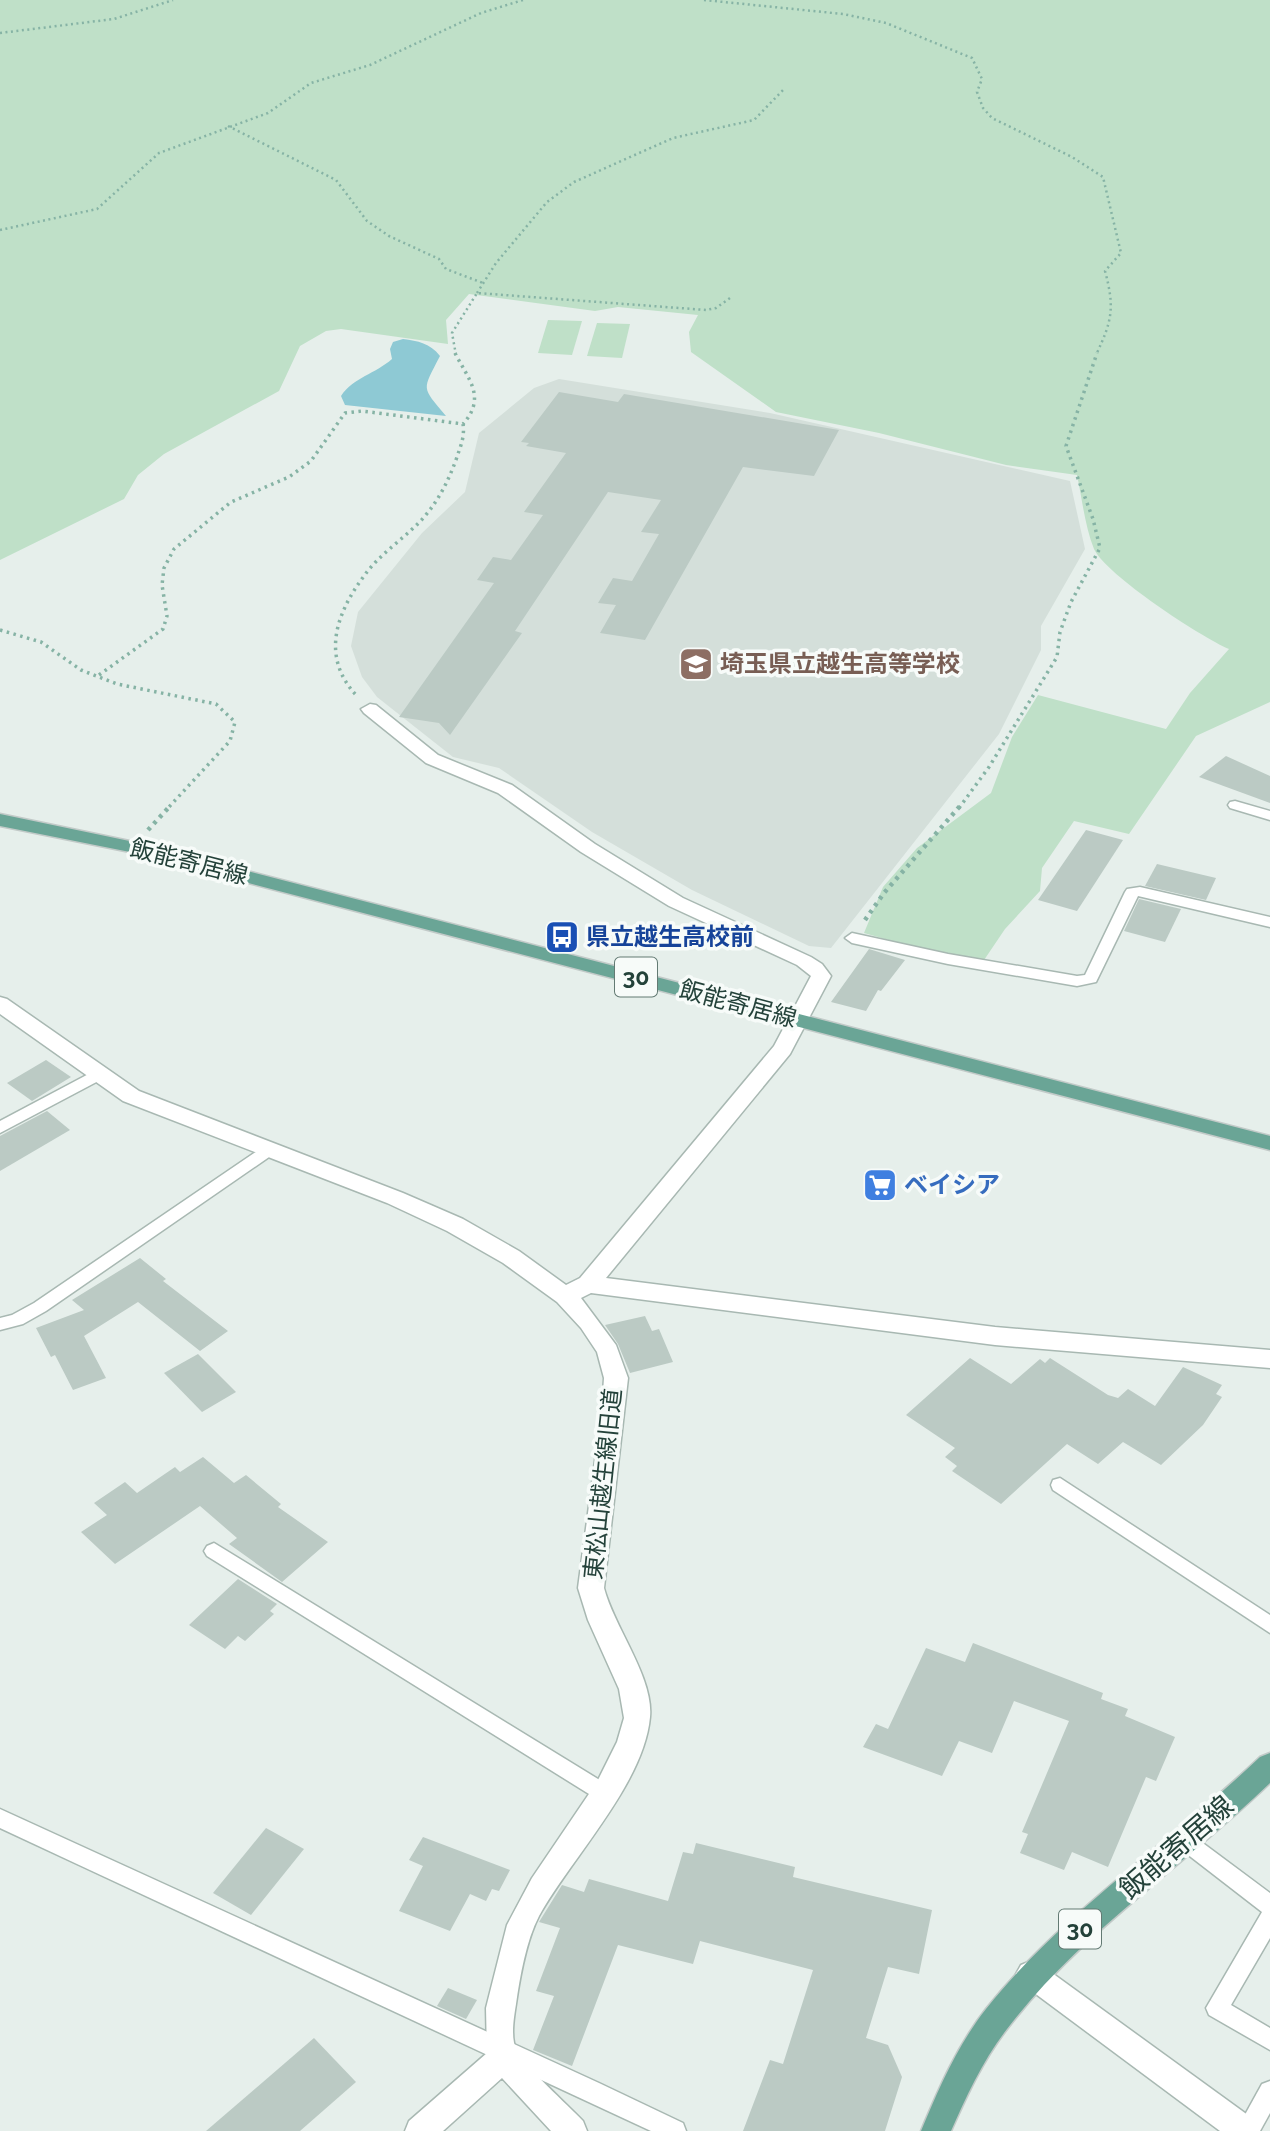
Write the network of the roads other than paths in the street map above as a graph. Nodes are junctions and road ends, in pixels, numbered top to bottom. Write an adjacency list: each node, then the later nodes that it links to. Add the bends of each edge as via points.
1 (370, 709): 8 (street, via 432,759 505,789 676,902 816,968 821,976)
2 (1234, 805): 3 (lane)
3 (1270, 816)
4 (0, 820): 8 (main road, 飯能寄居線 / 30, via 132,847)
5 (1270, 922): 6 (lane, via 1132,892 1096,972 1091,979 1077,981)
6 (852, 938)
7 (0, 1003): 9 (street, 東松山越生線旧道)
8 (799, 1020): 11 (main road, 飯能寄居線 / 30); 13 (street, via 783,1049)
9 (98, 1074): 10 (lane); 12 (street, 東松山越生線旧道, via 131,1096)
10 (0, 1129)
11 (1270, 1143)
12 (266, 1151): 14 (street, 東松山越生線旧道, via 455,1225); 15 (lane, via 40,1307 17,1321)
13 (588, 1284): 14 (street); 16 (street, via 1071,1344)
14 (565, 1296): 21 (street, 東松山越生線旧道, via 608,1351 615,1378 590,1588 633,1690 637,1716 629,1744)
15 (0, 1324)
16 (1270, 1359)
17 (1060, 1485): 19 (lane)
18 (214, 1552): 21 (lane)
19 (1270, 1625)
20 (1270, 1765): 23 (main road, 飯能寄居線 / 30)
21 (604, 1793): 28 (street, 東松山越生線旧道, via 528,1909 500,2001)
22 (0, 1818): 28 (lane)
23 (1185, 1841): 24 (lane); 26 (main road, 飯能寄居線 / 30)
24 (1270, 1905)
25 (1270, 1918): 27 (lane, via 1217,2008)
26 (1031, 1974): 33 (main road, 飯能寄居線 / 30, via 981,2039 943,2107); 34 (street)
27 (1270, 2040)
28 (500, 2051): 30 (street); 31 (street); 32 (lane)
29 (1270, 2092): 34 (lane)
30 (420, 2131)
31 (572, 2131)
32 (675, 2131)
33 (936, 2131)
34 (1246, 2131)

